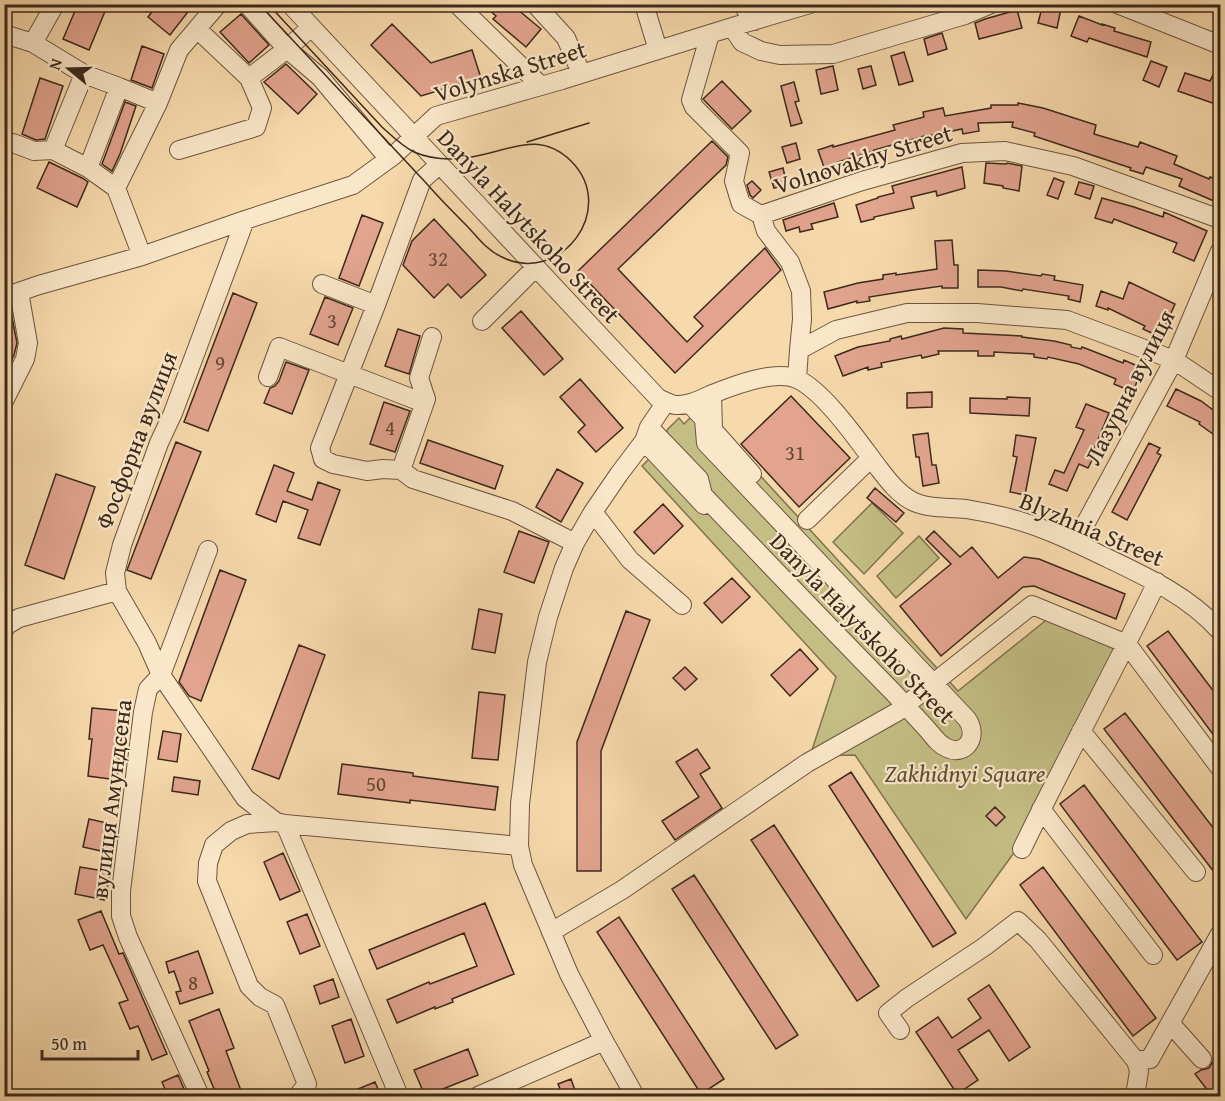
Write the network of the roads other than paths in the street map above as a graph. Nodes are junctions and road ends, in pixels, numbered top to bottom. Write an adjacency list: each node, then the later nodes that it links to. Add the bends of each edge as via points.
1 (54, 4): 18 (street)
2 (218, 4): 15 (street)
3 (247, 4): 20 (street)
4 (290, 4): 13 (street, Danyla Halytskoho Street)
5 (457, 4): 25 (street)
6 (535, 4): 23 (street, via 566,38)
7 (644, 4): 21 (street)
8 (742, 4): 12 (street)
9 (810, 4): 12 (street, Volynska Street)
10 (991, 4): 14 (street, via 833,54 780,55 761,51 742,42)
11 (1117, 4): 19 (street)
12 (753, 21): 14 (street, Volynska Street)
13 (311, 27): 20 (street); 28 (street, Danyla Halytskoho Street)
14 (732, 27): 17 (street, Volynska Street)
15 (197, 29): 24 (street); 27 (street, via 179,50)
16 (4, 34): 18 (street)
17 (710, 34): 21 (street, Volynska Street); 36 (street, via 691,100 740,153 734,181 741,204)
18 (33, 43): 22 (street)
19 (1221, 45)
20 (287, 49): 24 (street); 32 (street, via 320,77)
21 (658, 50): 23 (street, Volynska Street)
22 (84, 74): 26 (street); 30 (street)
23 (581, 74): 25 (street, Volynska Street)
24 (249, 78): 31 (street, via 262,108 256,127)
25 (540, 85): 28 (street, Volynska Street, via 436,116)
26 (118, 87): 27 (street); 34 (street)
27 (159, 103): 35 (street)
28 (413, 137): 32 (street, Volynska Street); 33 (street, Danyla Halytskoho Street)
29 (13, 143): 30 (street, via 34,151)
30 (53, 150): 34 (street)
31 (180, 150)
32 (388, 159): 38 (street, Volynska Street, via 353,185)
33 (439, 165): 41 (street, Danyla Halytskoho Street); 45 (street, via 422,180)
34 (88, 168): 35 (street)
35 (116, 188): 40 (street)
36 (761, 215): 37 (street, Volnovakhy Street, via 962,153 1005,151 1073,166); 48 (street, via 766,231 790,262 801,291)
37 (1221, 219)
38 (245, 220): 40 (street, Volynska Street); 69 (street, Фосфорна вулиця, via 122,545 115,573)
39 (1221, 251): 43 (street, Лазурна вулиця)
40 (142, 256): 44 (street, Volynska Street)
41 (535, 268): 46 (street); 56 (street, Danyla Halytskoho Street)
42 (322, 284): 45 (street)
43 (1214, 288): 49 (street, Лазурна вулиця)
44 (12, 295): 55 (street, via 28,343 25,359)
45 (376, 305): 50 (street)
46 (482, 321)
47 (432, 337): 57 (street, via 418,378)
48 (799, 350): 49 (street, via 837,330 907,313 977,313 1067,320); 52 (street)
49 (1174, 360): 53 (street); 66 (street, Лазурна вулиця)
50 (349, 374): 51 (street, via 279,347); 57 (street); 61 (street, via 320,448 323,459 367,471)
51 (268, 377)
52 (797, 379): 54 (street, via 778,375); 60 (street, Blyzhnia Street, via 824,400)
53 (1221, 391)
54 (712, 394): 58 (street); 63 (street, via 713,430)
55 (4, 401)
56 (666, 402): 58 (street); 59 (street)
57 (424, 403): 61 (street)
58 (690, 404): 75 (street, Danyla Halytskoho Street, via 704,419 706,442)
59 (646, 434): 62 (street); 76 (street, Danyla Halytskoho Street, via 699,479 703,495)
60 (871, 458): 64 (street); 66 (street, Blyzhnia Street, via 891,484 910,500 1002,516)
61 (401, 470): 65 (street, via 413,479 512,511)
62 (593, 512): 65 (street); 70 (street, via 630,560)
63 (785, 512)
64 (807, 520)
65 (575, 543): 81 (street, via 548,616 537,662 520,804)
66 (1075, 543): 68 (street, Blyzhnia Street)
67 (208, 550): 74 (street)
68 (1157, 582): 71 (street, Blyzhnia Street); 73 (street)
69 (117, 591): 72 (street, via 19,618); 74 (street)
70 (682, 605)
71 (1218, 624)
72 (5, 627)
73 (1127, 644): 75 (street, via 1032,605); 77 (street); 78 (street)
74 (161, 675): 80 (street, via 245,798); 92 (street, вулиця Амундсена, via 148,689 143,712 121,916)
75 (933, 683): 76 (street); 76 (street, Danyla Halytskoho Street, via 971,724 972,736 966,746 956,750 945,747)
76 (902, 709): 84 (street, via 807,764 622,890)
77 (1081, 731): 79 (street); 83 (street)
78 (1221, 768)
79 (1041, 809): 82 (street); 86 (street)
80 (280, 823): 81 (street); 93 (street, via 247,824 231,831 214,845 207,881 249,986 275,1005 307,1084); 94 (street)
81 (519, 846): 84 (street)
82 (1022, 849)
83 (1196, 872)
84 (551, 932): 89 (street, via 568,974)
85 (1221, 934): 87 (street)
86 (1153, 955)
87 (1170, 1023): 90 (street); 91 (street, via 1150,1059)
88 (900, 1030): 91 (street, via 888,1013 1018,921 1038,940)
89 (604, 1041): 95 (street); 96 (street)
90 (1202, 1059)
91 (1136, 1061): 97 (street, via 1139,1071)
92 (200, 1096)
93 (298, 1096)
94 (399, 1096)
95 (478, 1096)
96 (636, 1096)
97 (1135, 1096)

